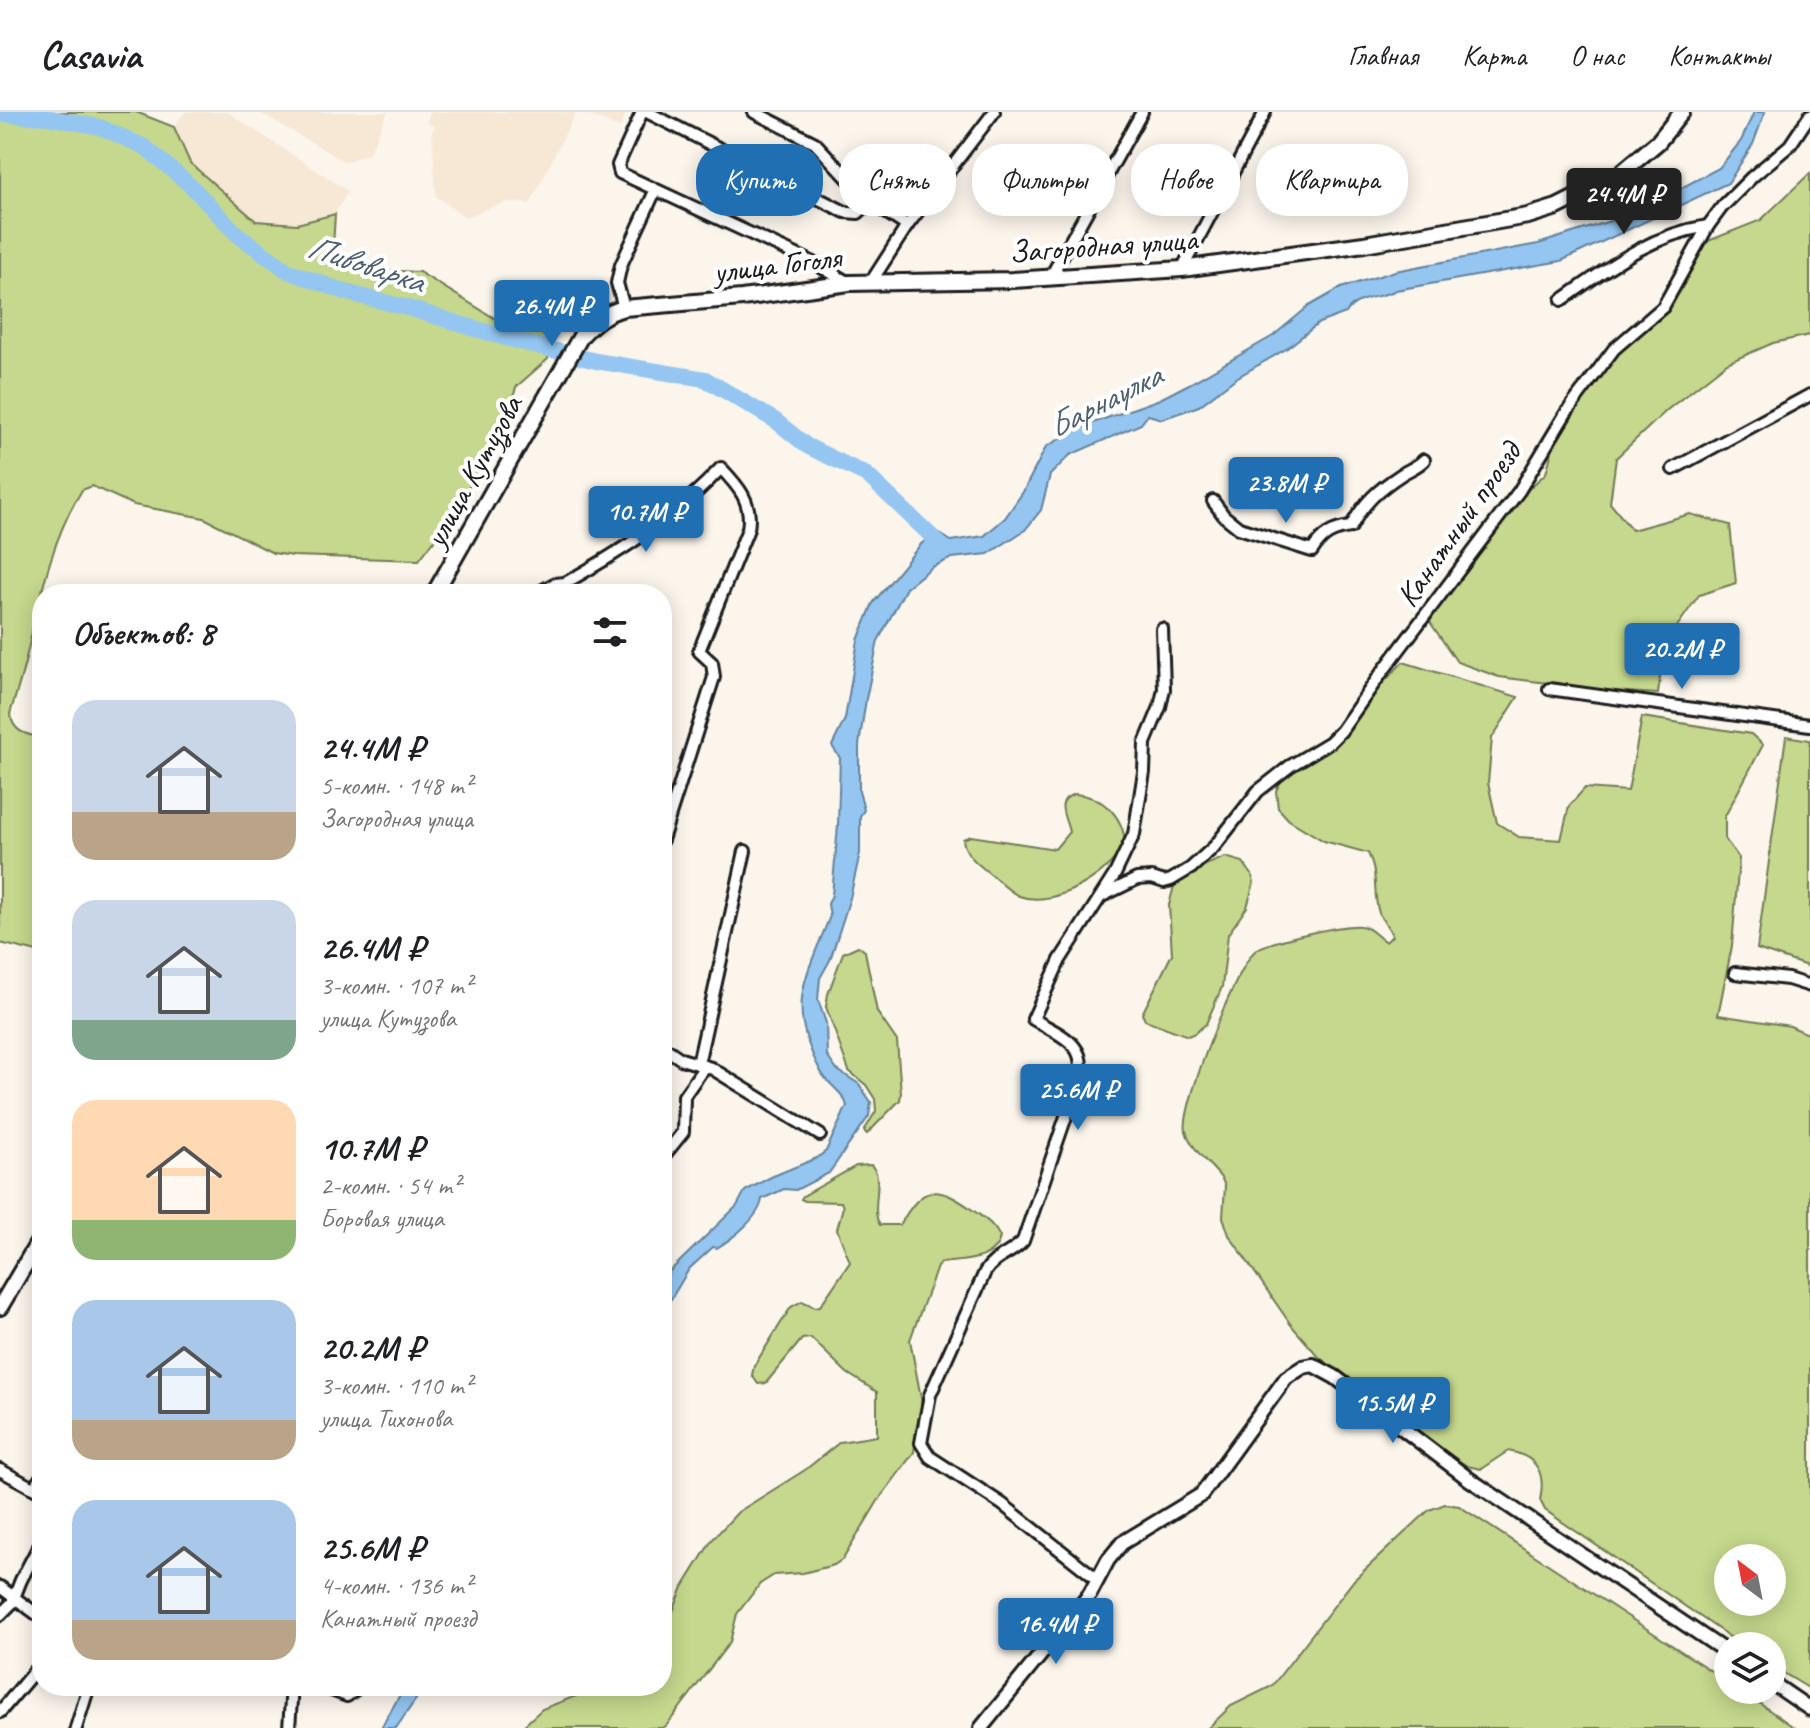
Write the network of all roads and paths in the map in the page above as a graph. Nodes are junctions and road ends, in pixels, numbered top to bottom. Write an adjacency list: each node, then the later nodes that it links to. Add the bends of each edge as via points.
1 (645, 112): 9 (street, via 618,165 620,173); 10 (street)
2 (754, 112): 8 (street, via 815,143)
3 (994, 112): 12 (street, улица Гоголя)
4 (1142, 112): 15 (street)
5 (1265, 112): 14 (street)
6 (1682, 112): 14 (main road, Загородная улица, via 1658,142 1615,178 1543,212)
7 (1810, 115): 13 (street, Канатный проезд, via 1790,145)
8 (839, 166)
9 (655, 191): 17 (street); 19 (street, via 621,265 617,283)
10 (839, 209)
11 (892, 216): 12 (street)
12 (907, 226): 16 (street, улица Гоголя)
13 (1708, 226): 18 (street, via 1635,250); 31 (street, Канатный проезд, via 1663,307 1614,349 1558,425 1519,491 1341,731 1258,791 1191,868 1164,882 1137,879)
14 (1182, 269): 15 (main road, Загородная улица)
15 (1050, 278): 16 (main road, Загородная улица)
16 (871, 282): 17 (main road, улица Гоголя)
17 (849, 283): 19 (main road, улица Гоголя)
18 (1562, 300)
19 (624, 308): 24 (main road, улица Кутузова, via 593,322 581,336)
20 (1810, 395): 22 (street)
21 (1424, 460): 23 (street, via 1362,506 1351,527 1321,537 1312,551 1239,528)
22 (1673, 469)
23 (1213, 501)
24 (440, 584)
25 (554, 584): 29 (street, via 623,551 721,468 742,490 750,523 699,651 712,663 714,677)
26 (1162, 629): 31 (street, via 1164,689 1145,743 1134,834)
27 (1549, 689): 28 (street)
28 (1810, 725)
29 (672, 809)
30 (745, 851): 35 (street)
31 (1099, 897): 43 (street, via 1060,960 1033,1019 1080,1052 1079,1079 1023,1241 985,1272 930,1395 921,1443 930,1457 1002,1504)
32 (1735, 973): 33 (street)
33 (1810, 986)
34 (672, 1053): 35 (street)
35 (702, 1065): 36 (street); 37 (street, via 684,1096 684,1129)
36 (820, 1135)
37 (672, 1145)
38 (32, 1253): 39 (main road)
39 (0, 1307)
40 (0, 1470): 41 (street)
41 (32, 1487)
42 (32, 1559): 45 (street)
43 (1097, 1579): 48 (street, via 1122,1543 1201,1495 1286,1378 1313,1365 1469,1479); 57 (street)
44 (0, 1587): 45 (street)
45 (15, 1597): 46 (street); 47 (street)
46 (32, 1610)
47 (0, 1615)
48 (1714, 1644)
49 (32, 1674): 54 (street)
50 (1786, 1693): 53 (street)
51 (86, 1696): 55 (street)
52 (292, 1696): 56 (street)
53 (1810, 1709)
54 (0, 1712)
55 (76, 1728)
56 (289, 1728)
57 (981, 1728)

